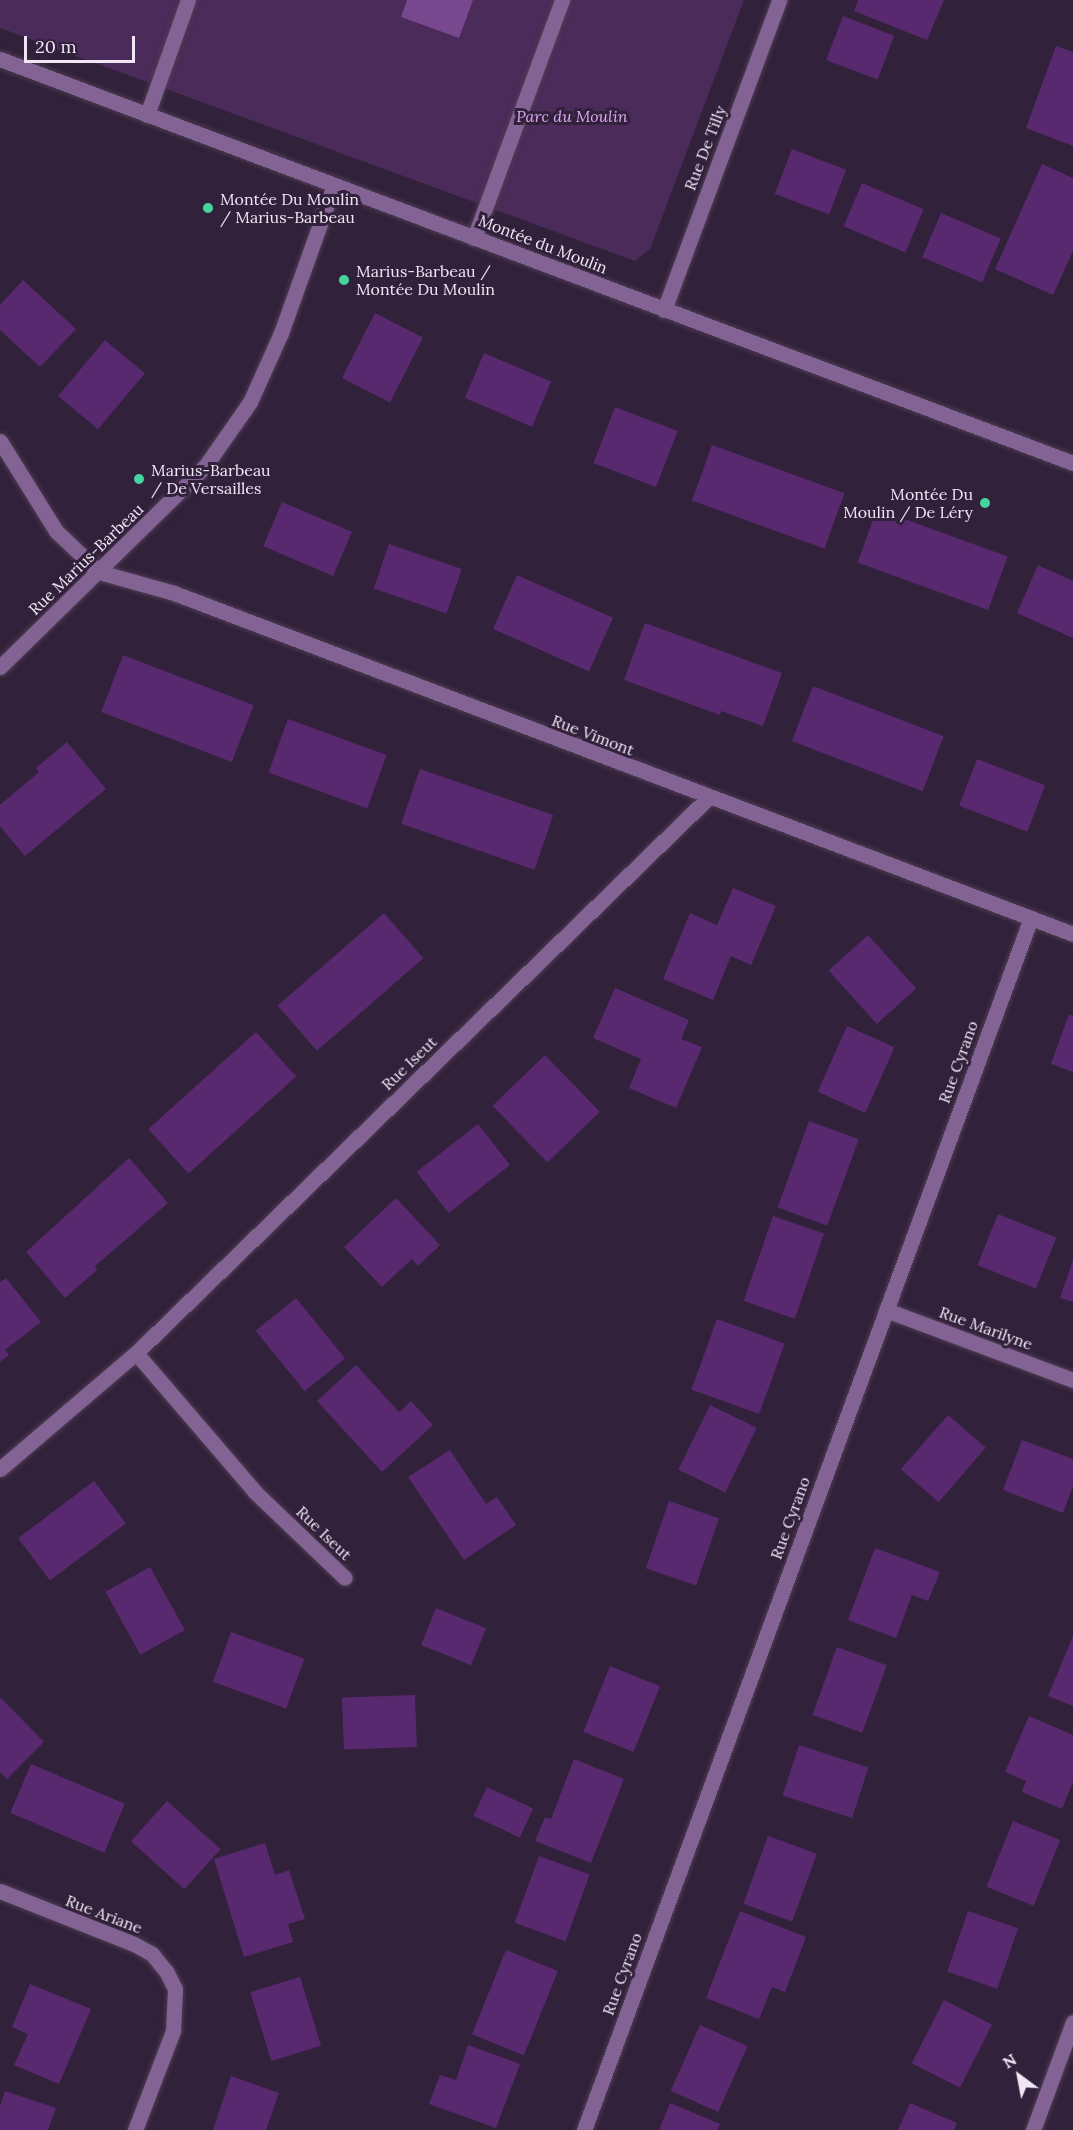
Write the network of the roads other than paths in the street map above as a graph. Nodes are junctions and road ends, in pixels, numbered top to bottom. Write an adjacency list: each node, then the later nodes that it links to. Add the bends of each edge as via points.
1 (188, 0): 5 (street)
2 (562, 0): 7 (street)
3 (779, 0): 8 (street, Rue De Tilly)
4 (0, 59): 5 (street, Montée du Moulin)
5 (147, 115): 6 (street, Montée du Moulin)
6 (334, 185): 7 (street, Montée du Moulin); 11 (street, Rue Marius-Barbeau, via 281,333 250,402 206,465)
7 (474, 238): 8 (street, Montée du Moulin)
8 (664, 309): 10 (street, Montée du Moulin)
9 (0, 441): 11 (street, via 56,531)
10 (1073, 463)
11 (99, 572): 12 (street, Rue Marius-Barbeau); 13 (street, Rue Vimont, via 174,593)
12 (0, 668)
13 (708, 798): 14 (street, Rue Vimont); 17 (street, Rue Iseut)
14 (1031, 918): 15 (street, Rue Vimont); 16 (street, Rue Cyrano)
15 (1073, 934)
16 (886, 1310): 18 (street, Rue Marilyne); 24 (street, Rue Cyrano)
17 (136, 1353): 19 (street, Rue Iseut); 20 (street, Rue Iseut, via 255,1491)
18 (1073, 1380)
19 (0, 1469)
20 (345, 1578)
21 (0, 1891): 23 (street, Rue Ariane, via 134,1944 152,1954 166,1971 175,1989 173,2031)
22 (1073, 2022): 25 (street)
23 (135, 2130)
24 (584, 2130)
25 (1033, 2130)

